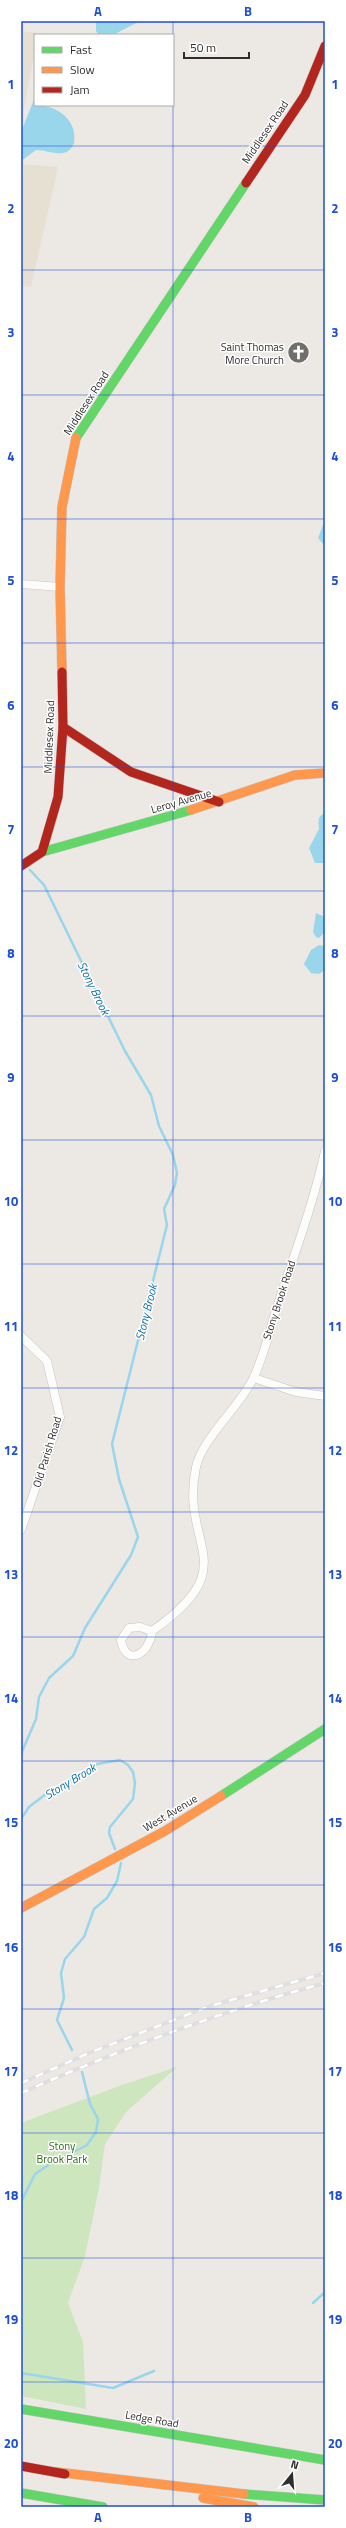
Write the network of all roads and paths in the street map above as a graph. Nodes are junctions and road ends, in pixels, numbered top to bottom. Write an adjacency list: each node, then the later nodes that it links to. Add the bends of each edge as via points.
1 (325, 46): 3 (main road, Middlesex Road, via 305,95 75,439 62,507)
2 (21, 584): 3 (street)
3 (60, 586): 4 (main road, Middlesex Road)
4 (63, 727): 6 (main road, via 131,772); 7 (main road, Middlesex Road, via 58,797)
5 (325, 773): 6 (main road, Leroy Avenue, via 295,775)
6 (219, 802): 7 (main road, Leroy Avenue)
7 (42, 852): 8 (main road)
8 (21, 866)
9 (325, 1151): 11 (street, Stony Brook Road, via 304,1226)
10 (21, 1336): 13 (street, Old Parish Road, via 47,1361 60,1416)
11 (254, 1378): 12 (street, via 296,1392); 14 (street, Stony Brook Road, via 236,1408 203,1449 196,1465 194,1497 203,1546 204,1570 200,1582 188,1603)
12 (325, 1396)
13 (22, 1525)
14 (152, 1631)
15 (325, 1729): 16 (main road, West Avenue, via 165,1831)
16 (21, 1908)
17 (21, 2409): 18 (main road, Ledge Road)
18 (280, 2453): 19 (main road, Ledge Road); 21 (main road, Ledge Road)
19 (325, 2460)
20 (21, 2466): 22 (main road)
21 (325, 2467)
22 (56, 2472): 25 (main road); 30 (main road)
23 (21, 2492): 27 (main road)
24 (325, 2496): 25 (main road)
25 (308, 2499): 26 (main road)
26 (325, 2500)
27 (71, 2501): 28 (main road); 29 (main road)
28 (94, 2507)
29 (103, 2507)
30 (254, 2507)

